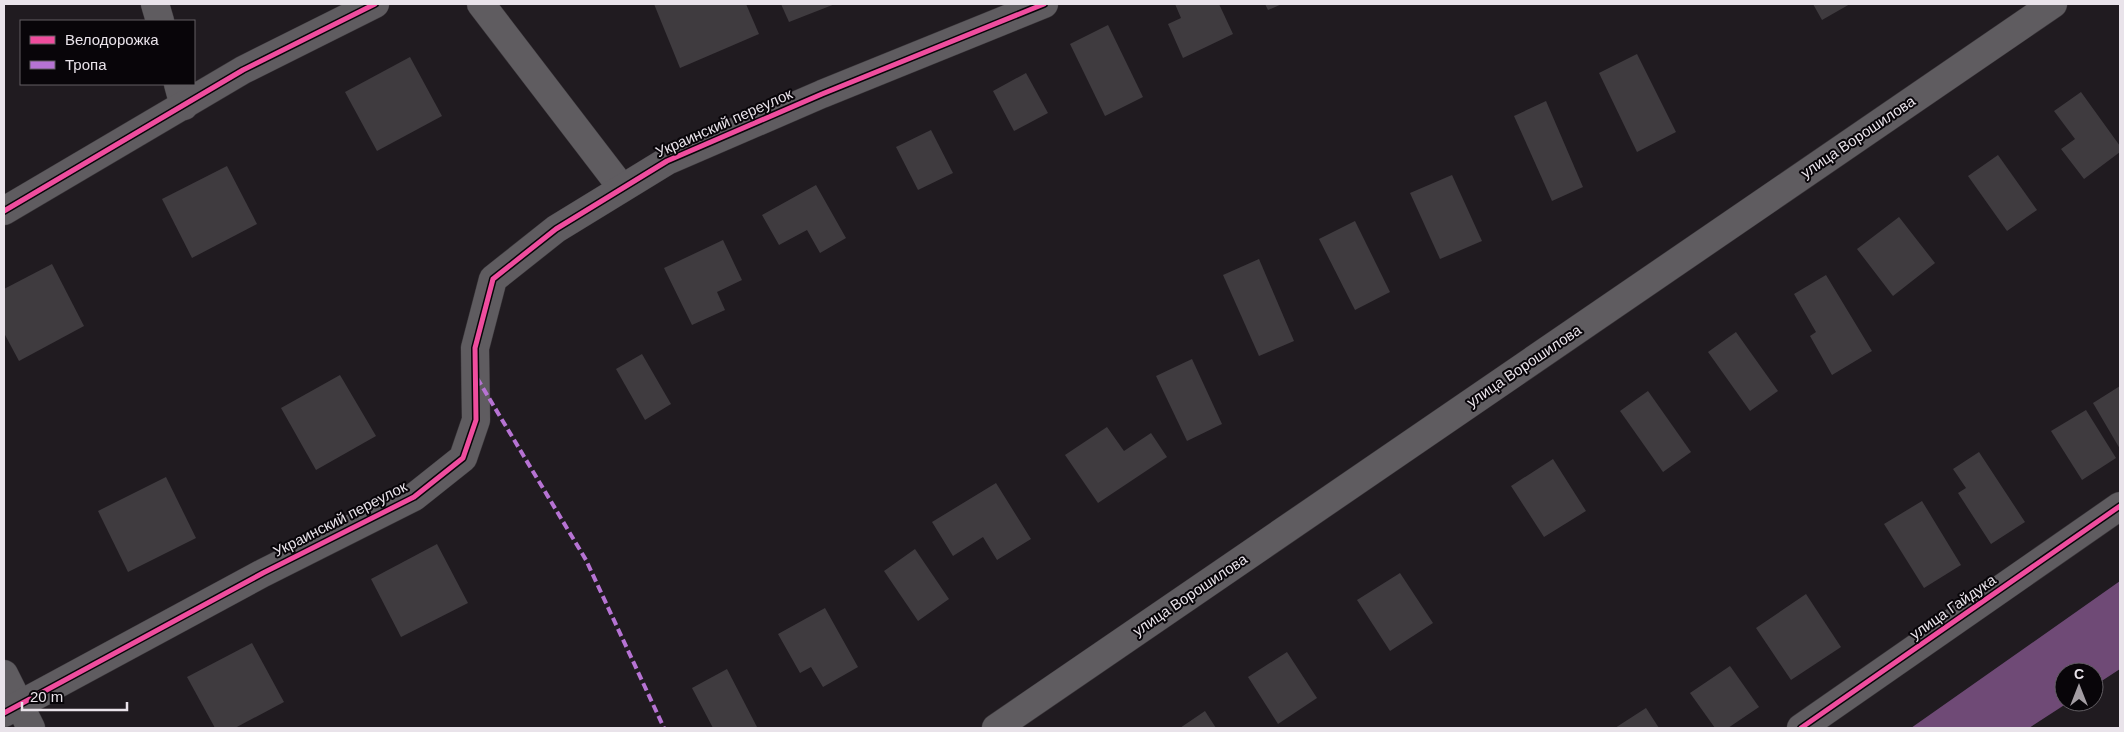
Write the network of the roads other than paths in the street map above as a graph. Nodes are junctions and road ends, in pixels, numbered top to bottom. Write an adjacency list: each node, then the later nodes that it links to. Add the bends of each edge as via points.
1 (155, 4): 6 (street)
2 (375, 4): 7 (street, via 243,70)
3 (481, 4): 8 (street)
4 (1044, 4): 8 (street, Украинский переулок, via 676,157)
5 (2053, 4): 14 (street, улица Ворошилова)
6 (160, 20)
7 (181, 95): 9 (street)
8 (622, 188): 12 (street, Украинский переулок, via 556,229 493,279 475,348 476,420 463,458 414,497 263,573)
9 (4, 212)
10 (2120, 506): 15 (street, улица Гайдука)
11 (4, 674): 12 (street)
12 (11, 708): 13 (street)
13 (31, 728)
14 (996, 728)
15 (1801, 728)

